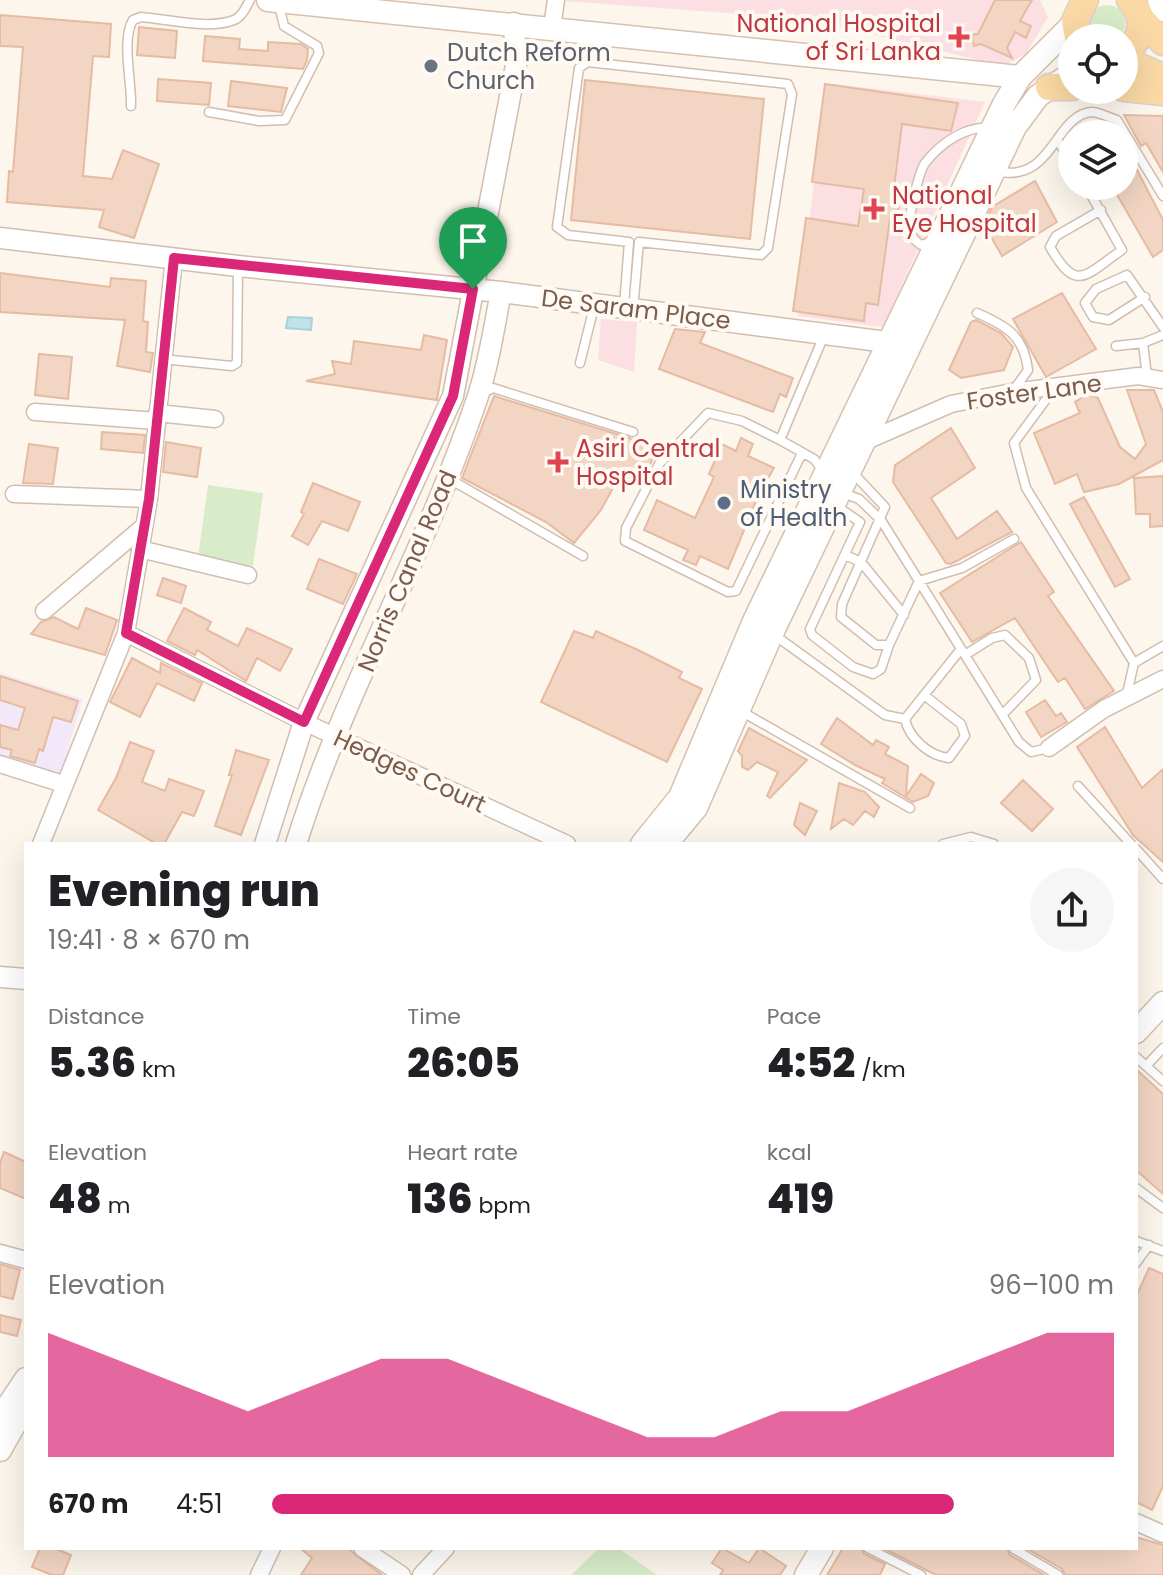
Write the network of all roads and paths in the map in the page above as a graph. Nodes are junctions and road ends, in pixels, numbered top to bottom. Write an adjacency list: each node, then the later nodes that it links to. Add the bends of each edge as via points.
1 (250, 0): 18 (lane, via 233,20 133,20 126,47)
2 (275, 0): 6 (main road); 19 (lane, via 284,26 317,46 319,53 285,120)
3 (556, 0): 9 (street)
4 (1056, 0): 7 (main road)
5 (1146, 7): 10 (main road); 11 (main road)
6 (434, 8): 8 (main road)
7 (1078, 20): 13 (main road)
8 (514, 23): 9 (main road); 33 (street, Norris Canal Road, via 516,65)
9 (552, 27): 13 (main road)
10 (1138, 39)
11 (1163, 42)
12 (1138, 66): 14 (main road)
13 (1020, 77): 22 (main road)
14 (1163, 77)
15 (1058, 89): 25 (main road, via 1023,112)
16 (1138, 89): 17 (main road)
17 (1163, 92)
18 (131, 106)
19 (209, 112)
20 (1074, 120): 21 (lane, via 1093,112)
21 (1117, 120)
22 (993, 127): 30 (main road); 30 (lane, via 971,127 923,165 909,228 921,245)
23 (1058, 141): 25 (lane, via 1033,167 1014,175)
24 (1138, 155): 26 (lane)
25 (995, 171): 44 (main road)
26 (1163, 196)
27 (1095, 200): 28 (lane)
28 (1101, 210): 28 (lane, via 1122,250 1086,274 1064,272 1050,247 1056,236)
29 (0, 238): 31 (street, De Saram Place)
30 (941, 239): 42 (main road)
31 (174, 258): 32 (street, De Saram Place); 47 (street)
32 (238, 266): 33 (street, De Saram Place); 47 (lane, via 237,363)
33 (473, 289): 34 (street, De Saram Place); 90 (street, Norris Canal Road, via 453,396)
34 (501, 292): 36 (street, De Saram Place); 46 (street, Norris Canal Road)
35 (1145, 297): 35 (lane, via 1123,274 1096,289 1085,303 1093,317 1109,320); 39 (lane)
36 (595, 306): 37 (street, De Saram Place); 48 (lane)
37 (628, 310): 37 (lane, via 639,242 761,255 768,248 792,94 788,84 588,62 579,68 557,227 568,235 629,242); 40 (street, De Saram Place)
38 (977, 313): 52 (lane, via 1005,325 1026,350 1028,370)
39 (1163, 327)
40 (825, 333): 42 (street, De Saram Place); 57 (lane)
41 (1163, 335): 43 (lane)
42 (889, 341): 44 (street, De Saram Place); 61 (main road)
43 (1143, 343): 45 (lane); 49 (lane)
44 (911, 346): 58 (main road)
45 (1116, 346)
46 (490, 350): 51 (lane); 66 (street, Norris Canal Road)
47 (161, 359): 54 (street)
48 (580, 363)
49 (1155, 379): 50 (street, Foster Lane)
50 (1053, 389): 52 (street, Foster Lane); 83 (lane, via 1014,443 1026,488)
51 (487, 391): 56 (lane, via 500,390); 62 (lane)
52 (1012, 392): 58 (street, Foster Lane, via 951,404)
53 (35, 412): 54 (street)
54 (157, 417): 55 (street); 65 (street)
55 (215, 419)
56 (633, 432)
57 (780, 440): 59 (lane); 59 (lane, via 742,421 702,415 659,464 626,528 625,541 728,592 736,591)
58 (864, 442): 60 (main road)
59 (802, 453): 61 (lane)
60 (850, 470): 64 (main road); 67 (lane, via 885,507)
61 (825, 474): 101 (main road, via 754,621 680,797)
62 (453, 481): 66 (lane); 72 (lane)
63 (14, 494): 65 (street)
64 (836, 498): 67 (lane, via 859,499); 71 (lane, via 860,522); 79 (main road)
65 (149, 499): 68 (street)
66 (435, 514): 91 (street, Norris Canal Road)
67 (881, 520): 73 (lane); 75 (lane)
68 (144, 526): 70 (street); 76 (street)
69 (1014, 539): 75 (lane, via 962,568)
70 (140, 549): 74 (street); 78 (street)
71 (845, 555): 73 (lane); 80 (lane, via 810,629 812,635 853,667 873,674 881,669)
72 (583, 556)
73 (861, 562): 77 (lane); 80 (lane, via 841,617 876,645)
74 (248, 575)
75 (919, 581): 77 (lane); 82 (lane)
76 (44, 611)
77 (904, 615): 80 (lane)
78 (126, 633): 90 (street, Hedges Court); 94 (street)
79 (772, 633): 87 (main road); 89 (lane, via 885,715)
80 (889, 645)
81 (1163, 646): 83 (lane)
82 (963, 652): 85 (lane); 88 (lane); 88 (lane, via 1005,635 1029,658 1036,680)
83 (1134, 663): 86 (lane)
84 (1163, 679): 86 (street)
85 (924, 695): 89 (lane); 89 (lane, via 961,724 965,736 949,758 936,756 907,731)
86 (1126, 699): 92 (street)
87 (739, 710): 96 (lane); 102 (main road, via 696,808)
88 (1003, 714): 92 (lane, via 1031,752)
89 (905, 719)
90 (304, 722): 91 (street, Hedges Court); 98 (street, Norris Canal Road)
91 (335, 737): 99 (street, Norris Canal Road); 100 (street, Hedges Court)
92 (1049, 748)
93 (0, 764): 94 (street)
94 (63, 784): 97 (street)
95 (1078, 786): 105 (lane)
96 (910, 808)
97 (42, 842)
98 (266, 842)
99 (297, 842)
100 (563, 842)
101 (644, 842)
102 (668, 842)
103 (951, 842): 104 (lane, via 971,837)
104 (987, 842)
105 (1129, 842)
106 (1138, 851): 107 (lane)
107 (1163, 879)
108 (0, 977): 109 (street)
109 (24, 979)
110 (1163, 984): 112 (main road)
111 (1163, 1003): 113 (main road)
112 (1138, 1011)
113 (1138, 1030)
114 (1163, 1048): 116 (lane)
115 (1138, 1059): 116 (lane)
116 (1146, 1066): 117 (lane)
117 (1163, 1081)
118 (1138, 1189): 119 (lane)
119 (1163, 1208)
120 (1138, 1242): 121 (lane)
121 (1149, 1245): 122 (lane); 125 (lane)
122 (1163, 1251)
123 (0, 1253): 124 (street)
124 (24, 1259)
125 (1138, 1260)
126 (24, 1382): 128 (main road)
127 (24, 1408): 129 (main road)
128 (0, 1418)
129 (0, 1450)
130 (1138, 1523): 131 (street)
131 (1163, 1534)
132 (271, 1550): 141 (street)
133 (365, 1550): 142 (street)
134 (444, 1550): 143 (street)
135 (805, 1550): 144 (main road)
136 (821, 1550): 145 (main road)
137 (872, 1550): 140 (lane)
138 (893, 1550): 140 (lane)
139 (1016, 1550): 147 (lane)
140 (890, 1558): 146 (lane)
141 (259, 1575)
142 (402, 1575)
143 (421, 1575)
144 (789, 1575)
145 (806, 1575)
146 (921, 1575)
147 (1058, 1575)

